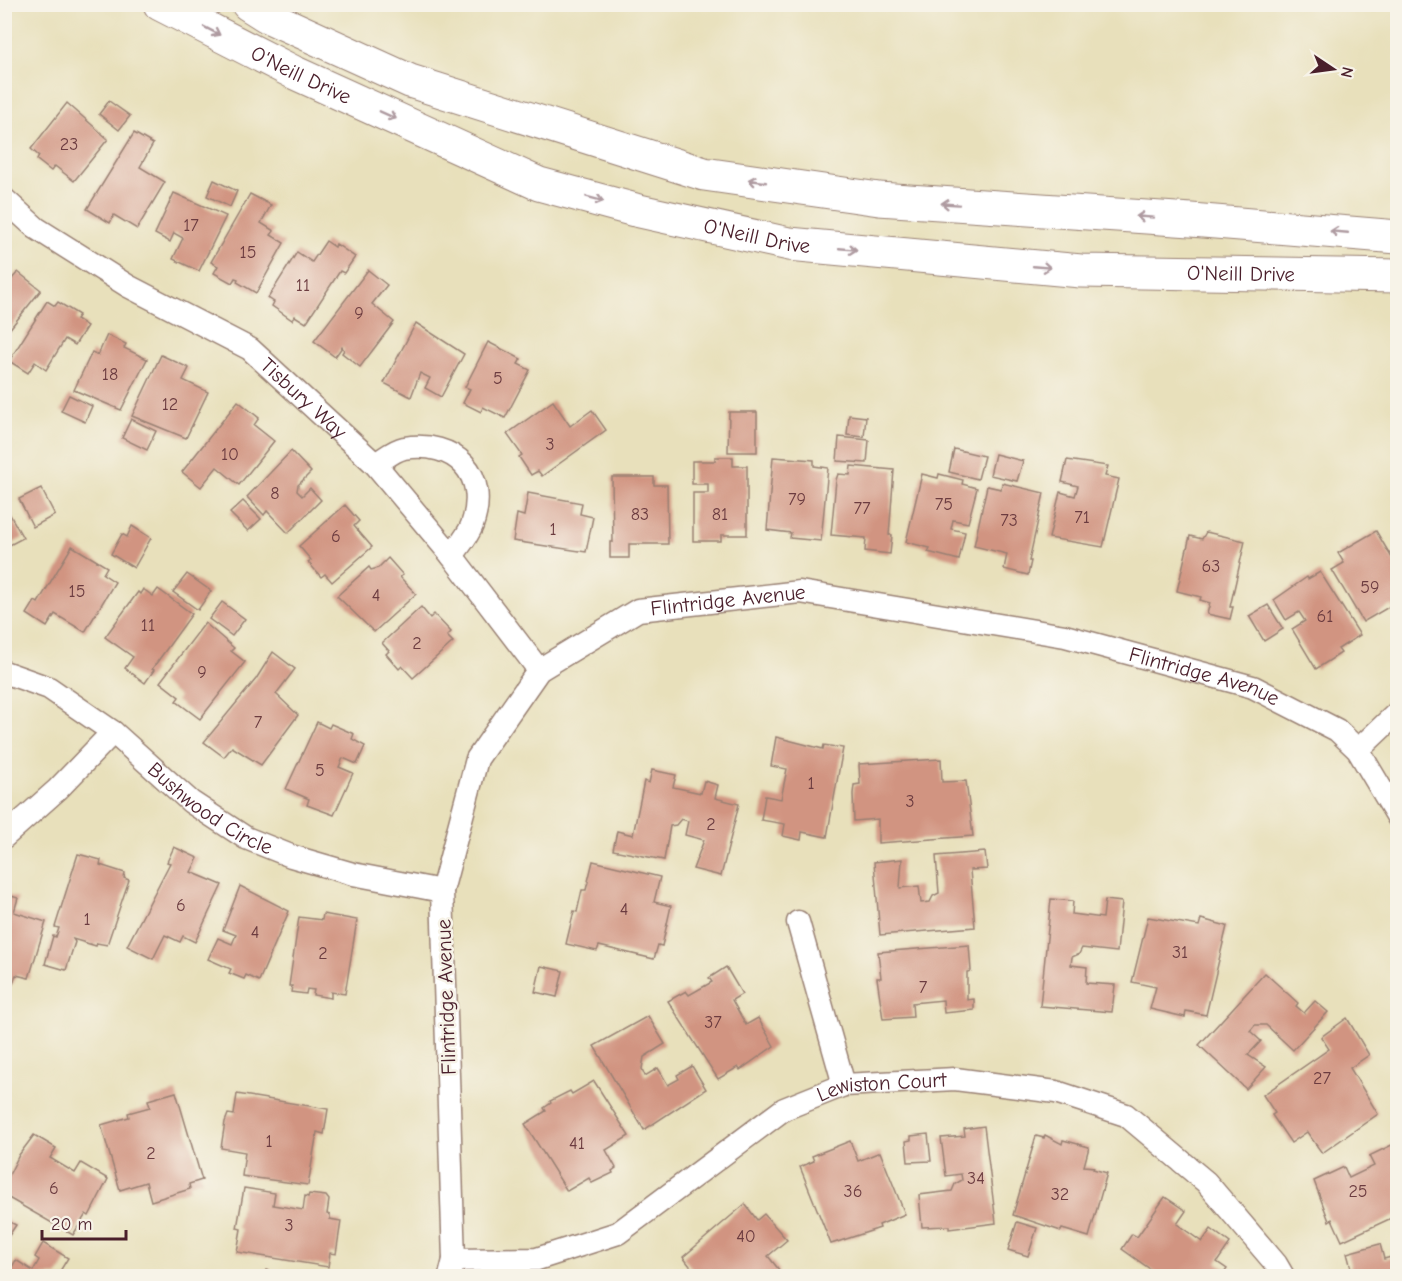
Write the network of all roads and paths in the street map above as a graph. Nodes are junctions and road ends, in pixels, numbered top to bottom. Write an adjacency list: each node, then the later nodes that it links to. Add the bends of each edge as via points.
1 (160, 4): 5 (main road, O'Neill Drive, one-way to 5, via 293,72 539,184 789,244 1081,271)
2 (248, 4): 4 (main road, O'Neill Drive, one-way to 2, via 879,199 704,174 410,81)
3 (4, 199): 6 (street, Tisbury Way, via 36,228 128,286 250,349)
4 (1398, 237)
5 (1398, 276)
6 (375, 464): 7 (street, Tisbury Way); 7 (street, via 401,449 432,447 456,454 472,475 477,502 472,527)
7 (452, 556): 8 (street, Tisbury Way)
8 (539, 669): 12 (street, Flintridge Avenue, via 638,610 800,592 1065,636 1242,684 1337,730); 15 (street, Flintridge Avenue, via 477,759)
9 (4, 672): 11 (street, Bushwood Circle, via 49,688)
10 (1398, 712): 12 (street)
11 (113, 732): 14 (street); 15 (street, Bushwood Circle, via 191,802 246,838 353,874)
12 (1358, 750): 13 (street, Flintridge Avenue)
13 (1398, 817)
14 (4, 837)
15 (442, 891): 18 (street, Flintridge Avenue)
16 (798, 922): 17 (street)
17 (844, 1085): 18 (street, Lewiston Court, via 784,1109 618,1233 537,1258); 19 (street, Lewiston Court, via 956,1079 1056,1092 1126,1115 1206,1182)
18 (452, 1268)
19 (1283, 1276)

